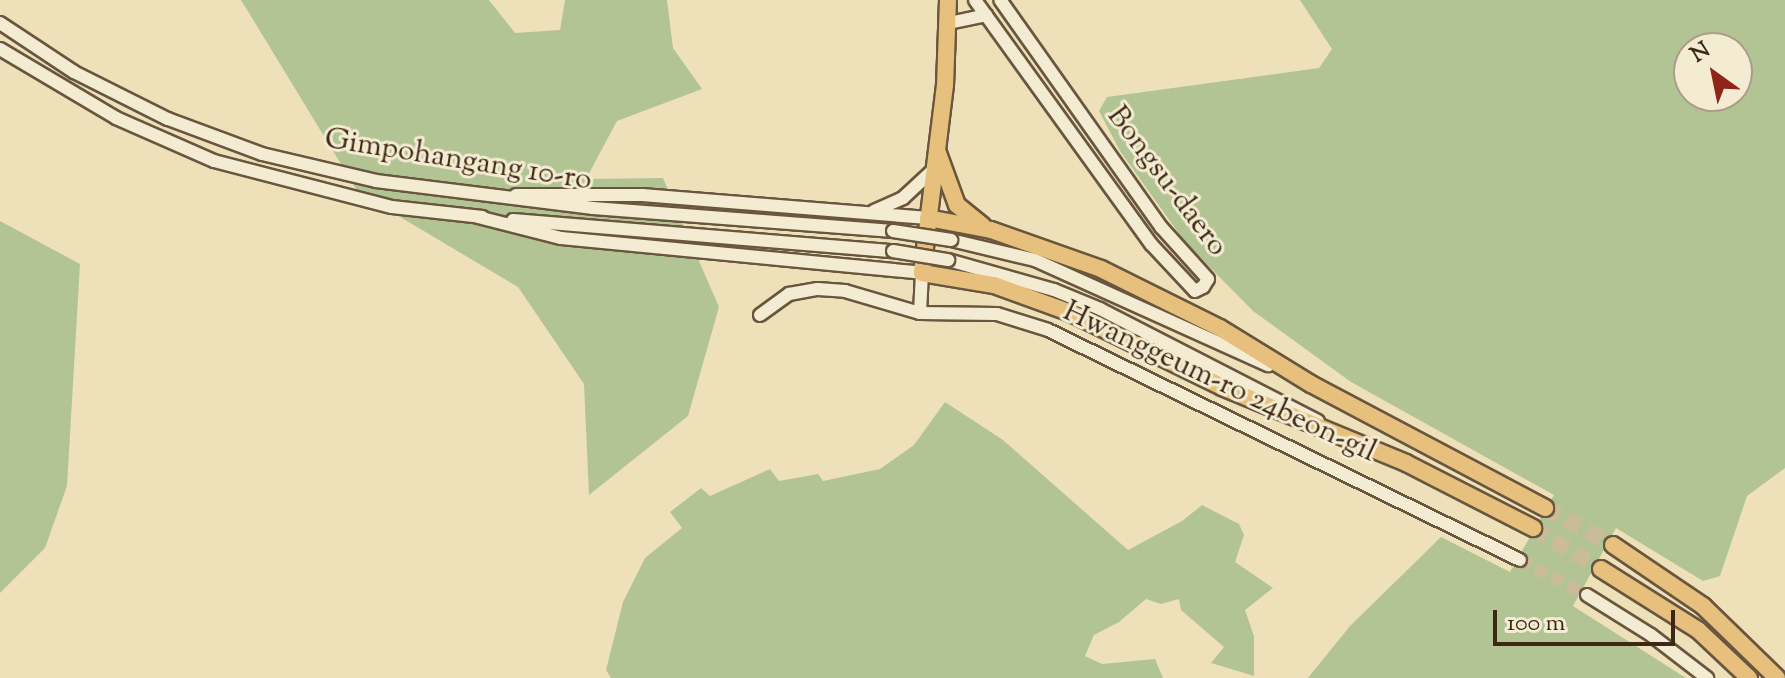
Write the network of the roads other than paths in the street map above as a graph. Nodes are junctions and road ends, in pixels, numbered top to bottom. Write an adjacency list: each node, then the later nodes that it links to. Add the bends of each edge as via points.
1 (948, 0): 6 (main road)
2 (975, 0): 4 (street, Bongsu-daero)
3 (1000, 0): 4 (street, Bongsu-daero, via 1161,227 1208,279 1203,287 1195,291 1144,235)
4 (986, 15): 6 (street)
5 (0, 23): 10 (street, Gimpohangang 10-ro, via 74,72 168,119 262,154 376,181)
6 (949, 23): 8 (main road)
7 (0, 49): 12 (street, Gimpohangang 10-ro, via 116,118 214,161 392,207)
8 (935, 144): 9 (main road); 14 (main road, via 957,205)
9 (933, 170): 11 (street, via 903,198); 13 (main road)
10 (483, 197): 11 (street, via 627,194); 18 (street, Gimpohangang 10-ro, bridge, via 951,240 1035,260)
11 (868, 212): 13 (street)
12 (478, 217): 15 (street, via 561,238); 19 (street, Gimpohangang 10-ro, bridge, via 948,260 1100,309)
13 (928, 218): 14 (main road); 15 (main road)
14 (991, 230): 18 (main road, via 1101,269 1220,328)
15 (922, 273): 16 (street); 19 (main road, via 994,285 1071,313 1222,387)
16 (920, 313): 17 (street, Hwanggeum-ro 24beon-gil, via 845,291 818,289 789,294); 23 (street, Hwanggeum-ro 24beon-gil, via 997,314 1048,330)
17 (760, 315)
18 (1311, 384): 20 (main road)
19 (1337, 432): 21 (main road)
20 (1545, 508)
21 (1533, 528)
22 (1613, 545): 28 (main road, via 1703,606)
23 (1520, 560)
24 (1601, 569): 27 (main road, via 1698,630)
25 (1587, 595): 26 (street)
26 (1707, 678)
27 (1749, 678)
28 (1777, 678)

